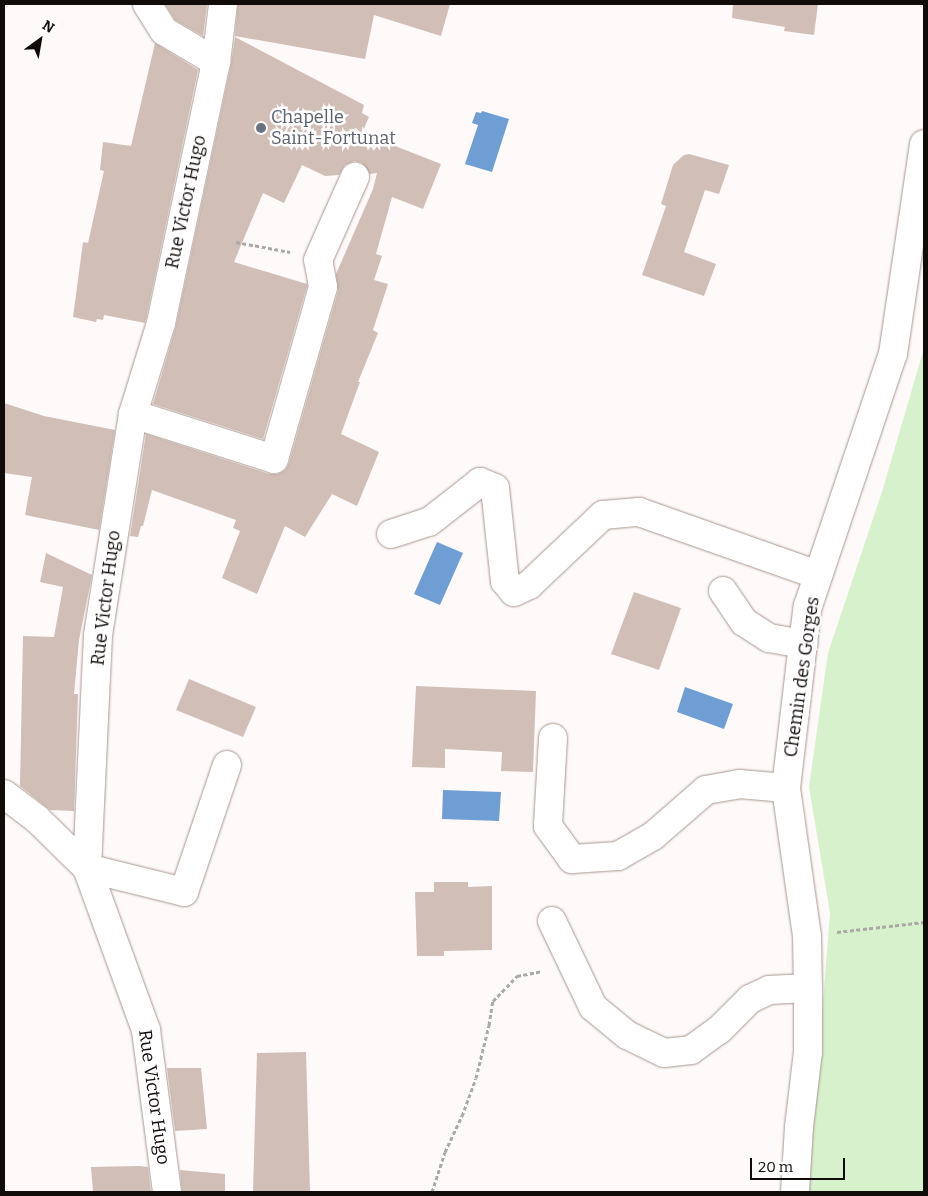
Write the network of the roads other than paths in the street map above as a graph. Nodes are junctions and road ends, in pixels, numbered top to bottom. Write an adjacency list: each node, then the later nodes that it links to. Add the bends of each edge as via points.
1 (147, 4): 3 (street, via 164,30)
2 (223, 4): 3 (street, Rue Victor Hugo)
3 (216, 62): 6 (street, Rue Victor Hugo, via 161,323)
4 (924, 144): 8 (street, Chemin des Gorges, via 893,354)
5 (355, 177): 6 (street, via 318,260 323,287 274,459)
6 (133, 414): 15 (street, Rue Victor Hugo, via 98,636)
7 (391, 534): 8 (street, via 429,522 480,482 495,488 505,581 514,592 529,585 603,515 639,512)
8 (818, 575): 10 (street, Chemin des Gorges, via 808,606)
9 (724, 592): 10 (street, via 744,622 769,638)
10 (803, 644): 13 (street, Chemin des Gorges)
11 (553, 738): 13 (street, via 548,826 572,859 618,856 653,836 706,790 739,784)
12 (227, 765): 15 (street, via 184,892)
13 (786, 788): 17 (street, Chemin des Gorges, via 807,936)
14 (4, 794): 15 (street, via 37,819)
15 (88, 868): 18 (street, Rue Victor Hugo, via 146,1030)
16 (552, 921): 17 (street, via 593,1008 627,1035 664,1053 691,1050 719,1030 750,999 769,990)
17 (808, 988): 19 (street, Chemin des Gorges, via 808,1052)
18 (167, 1192)
19 (795, 1192)

